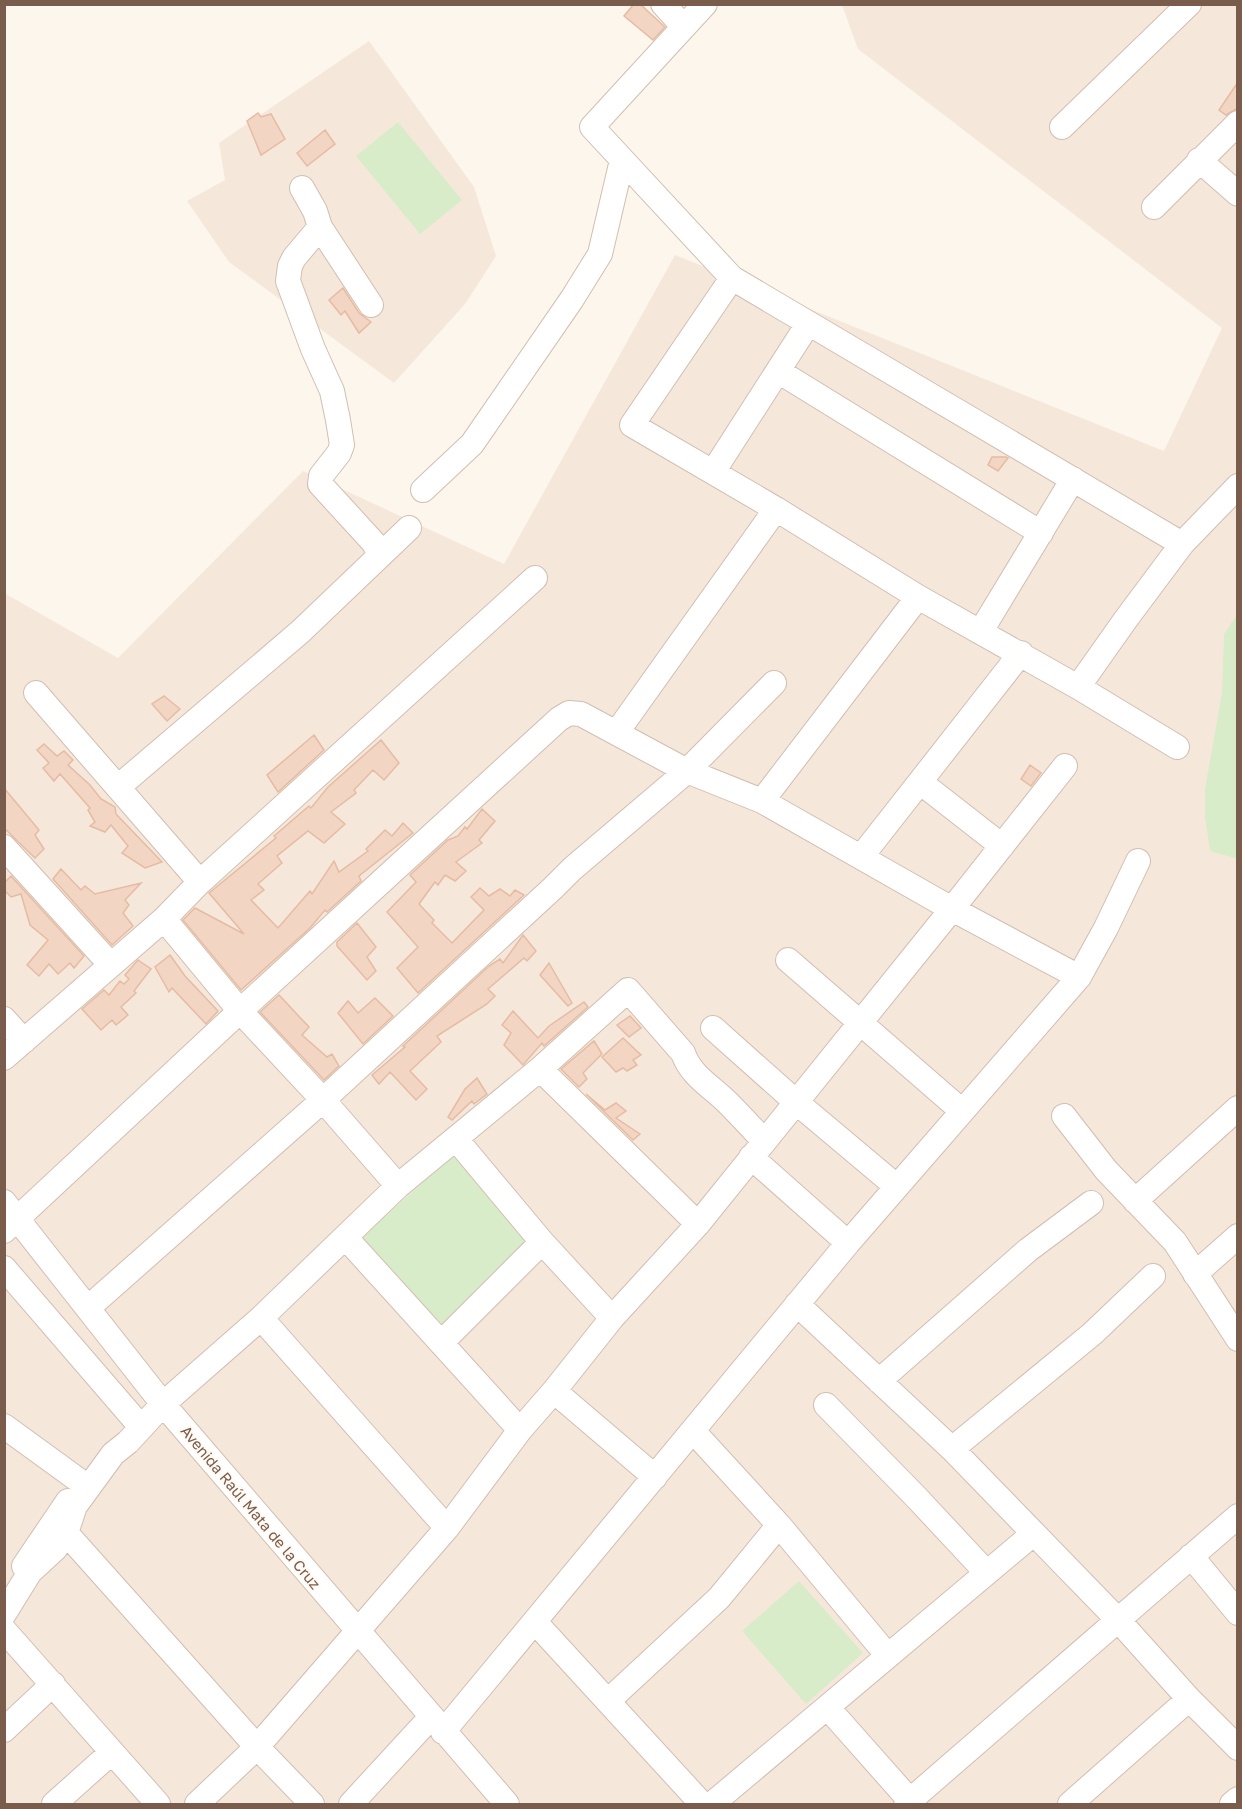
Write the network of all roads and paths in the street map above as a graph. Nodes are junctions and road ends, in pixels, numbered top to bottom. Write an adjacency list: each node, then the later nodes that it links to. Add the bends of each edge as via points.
1 (663, 4): 3 (street)
2 (1189, 4): 5 (street)
3 (694, 13): 6 (street, via 592,127)
4 (1238, 123): 7 (street)
5 (1062, 127)
6 (622, 160): 12 (street); 19 (street, via 600,254 472,444)
7 (1199, 160): 9 (street); 10 (street)
8 (302, 188): 11 (street)
9 (1238, 194)
10 (1154, 207)
11 (320, 228): 13 (street); 24 (street, via 294,258 288,280 332,391 339,420 342,445 321,476 320,484)
12 (732, 278): 14 (street); 16 (street, via 632,425)
13 (371, 305)
14 (808, 324): 15 (street); 17 (street)
15 (778, 371): 16 (street); 22 (street)
16 (712, 472): 20 (street)
17 (1073, 479): 22 (street); 23 (street)
18 (1238, 486): 23 (street)
19 (423, 490)
20 (776, 509): 26 (street); 32 (street)
21 (409, 528): 24 (street)
22 (1041, 533): 27 (street)
23 (1182, 544): 30 (street)
24 (381, 555): 37 (street, via 300,632)
25 (535, 578): 43 (street)
26 (918, 597): 27 (street); 38 (street)
27 (981, 631): 28 (street)
28 (1021, 654): 30 (street); 36 (street)
29 (774, 683): 35 (street)
30 (1078, 687): 33 (street)
31 (36, 693): 37 (street)
32 (617, 732): 35 (street); 49 (street, via 581,714 569,713 559,720)
33 (1177, 747)
34 (1065, 766): 39 (street)
35 (687, 771): 38 (street); 56 (street, via 572,869)
36 (920, 782): 39 (street); 41 (street)
37 (118, 787): 43 (street)
38 (762, 801): 41 (street)
39 (1002, 846): 44 (street)
40 (4, 847): 47 (street)
41 (861, 857): 44 (street)
42 (1138, 861): 48 (street)
43 (200, 882): 45 (street)
44 (952, 909): 48 (street); 51 (street)
45 (164, 919): 47 (street); 49 (street)
46 (788, 960): 51 (street)
47 (111, 965): 53 (street)
48 (1079, 977): 59 (street)
49 (240, 1011): 56 (street); 67 (street)
50 (4, 1019): 53 (street)
51 (860, 1023): 57 (street); 59 (street)
52 (713, 1028): 57 (street)
53 (24, 1041): 54 (street)
54 (4, 1058)
55 (540, 1069): 61 (street); 62 (street, via 628,990 683,1053 694,1074 726,1100); 68 (street)
56 (323, 1100): 63 (street); 77 (street)
57 (796, 1102): 62 (street); 64 (street)
58 (1238, 1108): 65 (street)
59 (962, 1111): 64 (street)
60 (1064, 1116): 65 (street)
61 (456, 1139): 63 (street); 71 (street)
62 (758, 1149): 68 (street); 72 (street)
63 (398, 1186): 70 (street)
64 (896, 1186): 72 (street)
65 (1135, 1201): 74 (street, via 1175,1242)
66 (1091, 1203): 82 (street, via 1028,1250)
67 (8, 1215): 77 (street, Avenida Raúl Mata de la Cruz)
68 (698, 1224): 79 (street)
69 (1238, 1236): 74 (street)
70 (345, 1238): 78 (street); 81 (street)
71 (542, 1242): 79 (street); 81 (street)
72 (848, 1243): 76 (street)
73 (4, 1268): 87 (street)
74 (1195, 1274): 80 (street)
75 (1153, 1276): 90 (street, via 1092,1334)
76 (797, 1304): 82 (street); 89 (street)
77 (89, 1307): 84 (street, Avenida Raúl Mata de la Cruz)
78 (261, 1318): 84 (street); 96 (street)
79 (612, 1318): 83 (street)
80 (1238, 1339)
81 (441, 1343): 88 (street)
82 (879, 1381): 90 (street)
83 (554, 1391): 88 (street); 92 (street)
84 (163, 1404): 87 (street); 107 (street, Avenida Raúl Mata de la Cruz)
85 (826, 1405): 100 (street)
86 (4, 1425): 93 (street)
87 (141, 1428): 91 (street)
88 (520, 1430): 96 (street)
89 (693, 1431): 92 (street); 95 (street)
90 (952, 1449): 98 (street)
91 (113, 1454): 93 (street, via 96,1464); 97 (street, via 75,1506)
92 (655, 1477): 105 (street)
93 (81, 1482): 101 (street)
94 (1238, 1516): 99 (street)
95 (779, 1525): 108 (street); 111 (street, via 719,1598)
96 (447, 1528): 107 (street)
97 (66, 1533): 103 (street, via 30,1572); 115 (street)
98 (1033, 1534): 100 (street); 104 (street)
99 (1191, 1556): 102 (street); 104 (street)
100 (986, 1572): 108 (street)
101 (4, 1596)
102 (1238, 1613)
103 (4, 1614)
104 (1119, 1621): 110 (street); 127 (street)
105 (535, 1622): 111 (street); 113 (street)
106 (4, 1630): 109 (street)
107 (358, 1632): 113 (street, Avenida Raúl Mata de la Cruz); 115 (street)
108 (888, 1656): 112 (street)
109 (52, 1684): 114 (street); 117 (street)
110 (1189, 1699): 116 (street); 128 (street)
111 (608, 1701): 125 (street)
112 (828, 1708): 126 (street); 127 (street)
113 (437, 1724): 123 (street); 124 (street, Avenida Raúl Mata de la Cruz)
114 (4, 1730)
115 (257, 1747): 121 (street); 122 (street)
116 (1238, 1748)
117 (112, 1752): 119 (street); 120 (street)
118 (1238, 1799): 129 (street)
119 (54, 1804)
120 (158, 1804)
121 (197, 1804)
122 (312, 1804)
123 (351, 1804)
124 (507, 1804)
125 (702, 1804)
126 (712, 1804)
127 (910, 1804)
128 (1070, 1804)
129 (1232, 1804)

